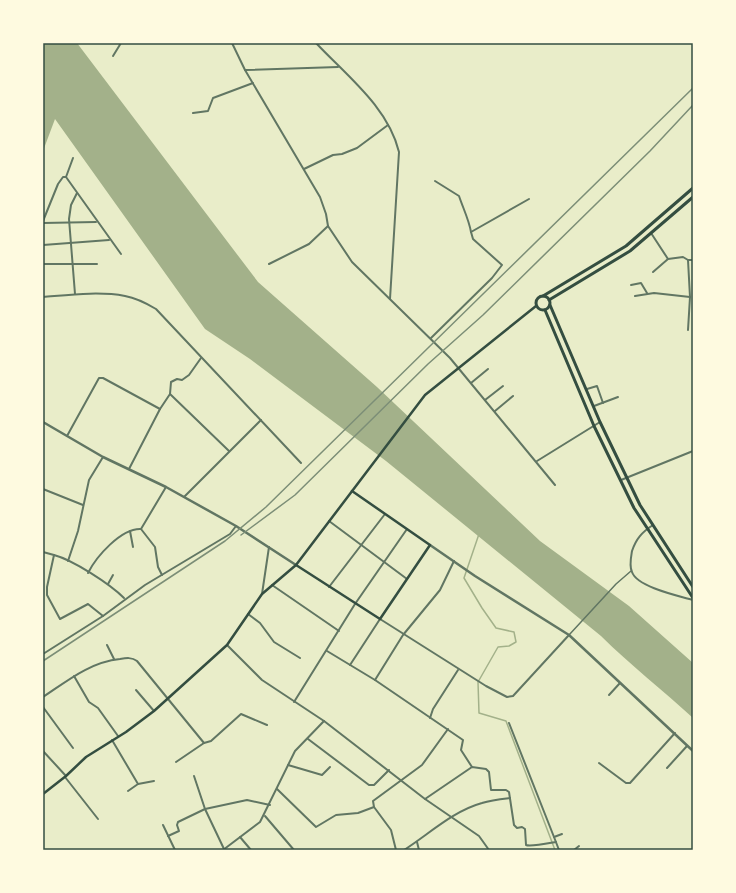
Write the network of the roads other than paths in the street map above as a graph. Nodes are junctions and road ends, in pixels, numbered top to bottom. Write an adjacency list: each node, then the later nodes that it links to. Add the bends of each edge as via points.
1 (121, 43): 4 (street)
2 (232, 43): 6 (street)
3 (316, 43): 5 (street)
4 (114, 56)
5 (338, 67): 6 (street); 9 (street, via 367,95)
6 (246, 70): 7 (street)
7 (254, 83): 8 (street, via 213,98 208,111); 11 (street)
8 (193, 113)
9 (388, 125): 11 (street, via 357,148 334,155); 44 (street, via 399,152)
10 (73, 158): 12 (street)
11 (304, 170): 22 (street, via 323,205)
12 (66, 177): 15 (street); 19 (street, via 58,184)
13 (435, 182): 23 (street, via 460,196)
14 (693, 188): 16 (highway)
15 (77, 193): 20 (street); 21 (street, via 70,205)
16 (687, 194): 17 (street); 40 (highway, via 626,246)
17 (692, 198): 24 (highway)
18 (529, 199): 23 (street)
19 (43, 222): 21 (street)
20 (96, 222): 21 (street); 25 (street)
21 (70, 224): 26 (street)
22 (328, 226): 35 (street, via 309,244); 44 (street, via 352,262)
23 (471, 232): 50 (street, via 473,239 502,265)
24 (651, 232): 29 (street); 45 (highway, via 630,251)
25 (109, 240): 26 (street); 28 (street)
26 (71, 244): 27 (street); 33 (street)
27 (43, 245)
28 (121, 254)
29 (668, 259): 30 (street, via 683,257); 36 (street)
30 (688, 260): 31 (street); 42 (street)
31 (693, 260)
32 (43, 264): 33 (street)
33 (72, 264): 34 (street); 39 (street)
34 (97, 264)
35 (269, 264)
36 (653, 272)
37 (631, 285): 38 (street, via 642,284)
38 (647, 293): 41 (street); 42 (street)
39 (75, 294): 43 (street); 51 (street, via 124,296 142,301 156,309)
40 (543, 296): 45 (highway); 47 (highway, via 537,299)
41 (635, 296)
42 (690, 296): 49 (street)
43 (43, 297)
44 (390, 299): 50 (street)
45 (549, 300): 46 (highway)
46 (550, 304): 48 (highway); 56 (highway)
47 (536, 306): 48 (highway); 52 (main road)
48 (545, 310): 68 (highway)
49 (688, 330)
50 (431, 338): 52 (street)
51 (201, 358): 57 (street, via 186,378 170,383); 65 (street)
52 (458, 366): 54 (street); 81 (main road, via 414,407)
53 (488, 369): 54 (street)
54 (471, 383): 60 (street)
55 (503, 386): 60 (street)
56 (587, 389): 61 (street, via 597,386); 62 (highway)
57 (170, 394): 63 (street); 70 (street)
58 (513, 396): 64 (street)
59 (618, 397): 61 (street)
60 (485, 400): 64 (street)
61 (603, 403): 62 (street)
62 (594, 406): 67 (highway)
63 (160, 409): 69 (street, via 99,378); 75 (street)
64 (495, 411): 73 (street)
65 (261, 420): 70 (street); 74 (street)
66 (43, 422): 69 (street)
67 (600, 422): 68 (street); 76 (highway)
68 (594, 426): 73 (street); 77 (highway)
69 (67, 437): 72 (street)
70 (229, 451): 82 (street)
71 (693, 451): 76 (street)
72 (103, 456): 75 (street); 83 (street, via 89,480)
73 (537, 460): 78 (street)
74 (301, 463)
75 (129, 469): 79 (street)
76 (627, 477): 77 (street); 86 (highway)
77 (621, 480): 88 (highway, via 634,508)
78 (555, 485)
79 (166, 487): 82 (street); 90 (street)
80 (43, 489): 83 (street)
81 (352, 491): 84 (main road); 85 (main road)
82 (184, 497): 87 (street)
83 (83, 505): 98 (street)
84 (385, 514): 89 (main road); 92 (street)
85 (329, 521): 92 (street); 101 (main road)
86 (653, 525): 88 (street); 110 (highway)
87 (236, 526): 95 (street); 105 (street, via 230,534)
88 (648, 528): 102 (street, via 639,535 634,545 630,562); 113 (highway)
89 (407, 529): 93 (main road); 100 (street)
90 (141, 530): 91 (street); 105 (street, via 155,547)
91 (130, 531): 94 (street); 103 (street, via 120,536 95,560)
92 (362, 545): 100 (street); 109 (street)
93 (430, 545): 99 (street); 106 (main road)
94 (133, 547)
95 (269, 547): 101 (street); 111 (street)
96 (43, 552): 97 (street)
97 (54, 555): 98 (street); 116 (street, via 47,595 60,619 88,604)
98 (68, 561): 103 (street)
99 (454, 561): 119 (street, via 440,590); 120 (street)
100 (385, 563): 106 (street); 114 (street)
101 (296, 565): 108 (main road); 109 (main road)
102 (631, 571): 113 (street, via 637,578 659,590); 120 (street)
103 (88, 573): 107 (street)
104 (113, 575): 107 (street)
105 (162, 575): 112 (street)
106 (407, 579): 117 (main road)
107 (108, 584): 112 (street)
108 (272, 585): 111 (main road); 118 (street)
109 (330, 587): 114 (main road)
110 (693, 587)
111 (262, 594): 115 (main road)
112 (124, 598): 116 (street)
113 (693, 599)
114 (355, 604): 117 (main road); 118 (street)
115 (248, 614): 122 (main road); 125 (street, via 260,623 274,642)
116 (103, 616): 124 (street)
117 (380, 619): 119 (street); 127 (street)
118 (339, 631): 123 (street)
119 (403, 635): 128 (street); 130 (street)
120 (569, 635): 128 (street, via 513,696 507,697); 131 (street)
121 (107, 646): 126 (street)
122 (228, 646): 135 (main road); 136 (street, via 262,680)
123 (326, 651): 127 (street); 136 (street)
124 (43, 654)
125 (300, 658)
126 (114, 659): 129 (street, via 96,664); 135 (street, via 135,659)
127 (350, 665): 130 (street)
128 (458, 669): 139 (street)
129 (74, 676): 134 (street); 145 (street, via 89,702 98,708)
130 (376, 680): 139 (street)
131 (621, 682): 133 (street); 144 (street)
132 (136, 690): 138 (street)
133 (609, 695)
134 (43, 697)
135 (169, 699): 138 (main road); 148 (street)
136 (294, 702): 140 (street)
137 (43, 706): 150 (street)
138 (154, 711): 145 (main road)
139 (430, 718): 143 (street)
140 (324, 721): 146 (street); 159 (street)
141 (508, 722): 180 (street)
142 (267, 724): 148 (street, via 241,714 211,741)
143 (448, 729): 157 (street, via 463,740 461,750); 163 (street, via 422,765)
144 (675, 733): 149 (street); 154 (street, via 630,783 626,783)
145 (118, 736): 147 (main road)
146 (308, 739): 155 (street, via 295,751); 159 (street, via 369,785 374,785)
147 (112, 740): 161 (main road, via 86,757); 164 (street)
148 (204, 742): 153 (street)
149 (687, 746): 152 (street); 158 (street)
150 (73, 748)
151 (43, 751): 161 (street)
152 (693, 751)
153 (176, 762)
154 (599, 763)
155 (288, 765): 156 (street, via 322,775); 165 (street)
156 (330, 767)
157 (472, 767): 168 (street, via 488,770 491,790 508,790); 169 (street)
158 (667, 768)
159 (389, 770): 163 (street)
160 (194, 776): 172 (street)
161 (66, 777): 167 (main road); 175 (street)
162 (154, 781): 164 (street)
163 (402, 781): 169 (street); 171 (street, via 375,799 372,803)
164 (138, 784): 166 (street)
165 (277, 790): 170 (street); 171 (street, via 316,827 336,815 358,813)
166 (128, 791)
167 (43, 794)
168 (510, 798): 174 (street, via 483,802); 182 (street, via 514,825 525,829 526,845)
169 (425, 799): 174 (street)
170 (270, 805): 172 (street, via 250,800); 173 (street)
171 (374, 807): 188 (street, via 391,830)
172 (205, 808): 178 (street, via 178,822 179,831); 184 (street)
173 (265, 816): 179 (street); 187 (street)
174 (451, 818): 181 (street); 191 (street, via 479,836)
175 (98, 819)
176 (163, 825): 178 (street)
177 (562, 834): 180 (street)
178 (168, 836): 185 (street)
179 (240, 837): 184 (street); 186 (street)
180 (554, 837): 182 (street)
181 (417, 842): 189 (street); 190 (street)
182 (556, 842): 192 (street)
183 (579, 846): 193 (street)
184 (224, 849)
185 (175, 850)
186 (251, 850)
187 (294, 850)
188 (396, 850)
189 (404, 850)
190 (419, 850)
191 (489, 850)
192 (559, 850)
193 (574, 850)

